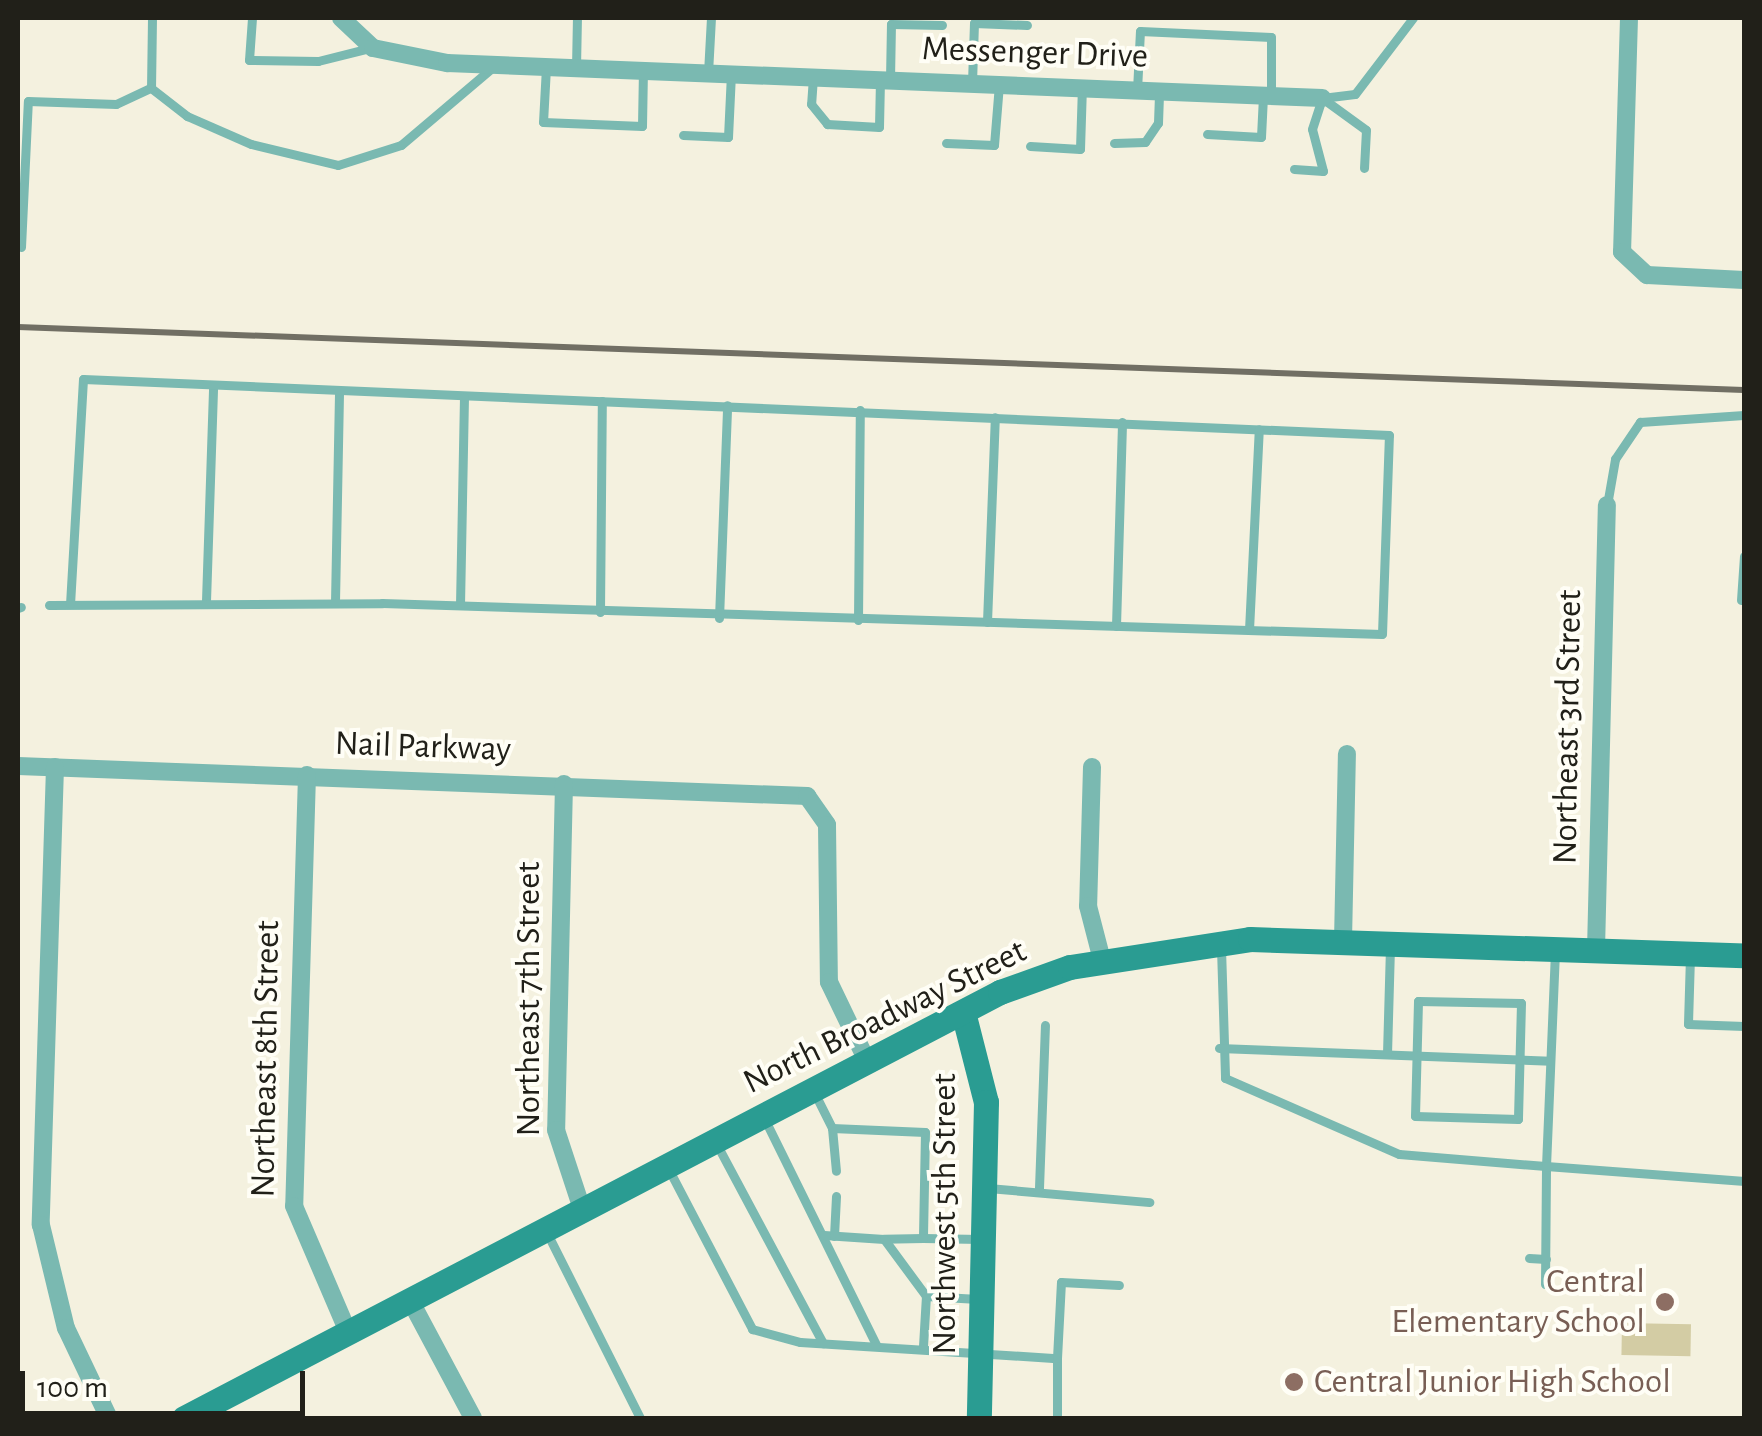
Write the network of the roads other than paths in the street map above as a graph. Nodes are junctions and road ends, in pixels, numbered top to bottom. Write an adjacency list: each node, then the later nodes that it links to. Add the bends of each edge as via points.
1 (152, 18): 21 (lane)
2 (252, 18): 10 (lane, via 249,60 318,61)
3 (341, 18): 10 (street)
4 (577, 18): 13 (lane)
5 (710, 18): 15 (lane)
6 (1413, 18): 26 (lane, via 1355,94)
7 (1629, 18): 35 (street, via 1618,230 1627,262 1647,275)
8 (942, 25): 18 (lane, via 891,24)
9 (1027, 25): 19 (lane, via 974,24)
10 (373, 48): 11 (street, Messenger Drive)
11 (495, 65): 12 (street, Messenger Drive); 21 (lane, via 401,145 338,164 252,144 187,116)
12 (546, 68): 13 (street, Messenger Drive); 14 (lane, via 543,122 642,126)
13 (576, 68): 14 (street, Messenger Drive)
14 (643, 70): 15 (street, Messenger Drive)
15 (708, 73): 16 (street, Messenger Drive)
16 (731, 74): 17 (street, Messenger Drive); 28 (lane, via 728,136)
17 (813, 77): 18 (street, Messenger Drive); 18 (lane, via 811,104 827,124 879,127)
18 (885, 80): 19 (street, Messenger Drive)
19 (972, 83): 20 (street, Messenger Drive)
20 (998, 84): 22 (street, Messenger Drive); 30 (lane, via 994,145)
21 (151, 88): 34 (lane, via 116,104 28,101)
22 (1082, 88): 23 (street, Messenger Drive); 31 (lane, via 1080,149)
23 (1138, 90): 24 (street, Messenger Drive); 25 (lane, via 1140,31 1272,37)
24 (1158, 91): 25 (street, Messenger Drive); 29 (lane, via 1158,122 1145,142)
25 (1267, 96): 26 (street, Messenger Drive); 27 (lane, via 1260,137)
26 (1322, 98): 32 (lane, via 1366,130); 33 (lane, via 1312,129 1324,171)
27 (1207, 134)
28 (683, 135)
29 (1114, 142)
30 (946, 144)
31 (1030, 146)
32 (1364, 168)
33 (1294, 169)
34 (21, 247)
35 (1744, 280)
36 (213, 386): 37 (lane); 49 (lane); 51 (lane, via 83,379)
37 (338, 393): 38 (lane); 50 (lane)
38 (464, 396): 39 (lane); 53 (lane)
39 (602, 401): 40 (lane); 54 (lane)
40 (727, 405): 41 (lane); 55 (lane)
41 (860, 410): 43 (lane); 56 (lane)
42 (1744, 416): 46 (lane, via 1640,422 1615,458)
43 (995, 417): 44 (lane); 57 (lane)
44 (1122, 422): 45 (lane); 58 (lane)
45 (1259, 429): 59 (lane); 59 (lane, via 1389,435 1382,634)
46 (1607, 505): 70 (street, Northeast 3rd Street)
47 (1744, 556): 48 (lane)
48 (1741, 600)
49 (206, 601): 50 (lane); 51 (lane)
50 (335, 602): 53 (lane)
51 (70, 604): 52 (lane)
52 (50, 605)
53 (460, 605): 54 (lane)
54 (600, 612): 55 (lane)
55 (719, 618): 56 (lane)
56 (858, 620): 57 (lane)
57 (987, 622): 58 (lane)
58 (1116, 626): 59 (lane)
59 (1249, 630)
60 (1348, 754): 67 (street)
61 (18, 766): 62 (street, Nail Parkway)
62 (54, 767): 64 (street, Nail Parkway); 114 (street, via 41,1224 66,1328)
63 (1092, 767): 73 (street, via 1088,906)
64 (307, 775): 65 (street, Nail Parkway); 108 (street, Northeast 8th Street, via 294,1206)
65 (564, 784): 81 (street, Nail Parkway, via 795,793 821,807 829,982); 95 (street, Northeast 7th Street, via 556,1130)
66 (1221, 941): 67 (main road, North Broadway Street); 73 (main road, North Broadway Street); 77 (lane)
67 (1343, 941): 68 (main road, North Broadway Street)
68 (1390, 943): 69 (main road, North Broadway Street); 78 (lane)
69 (1555, 948): 70 (main road, North Broadway Street); 82 (lane)
70 (1596, 950): 71 (main road, North Broadway Street)
71 (1690, 953): 72 (main road, North Broadway Street); 76 (lane, via 1688,1024)
72 (1744, 955)
73 (1102, 960): 74 (main road, North Broadway Street)
74 (963, 1012): 81 (main road, North Broadway Street); 91 (main road, Northwest 5th Street, via 984,1078)
75 (1046, 1026): 92 (lane)
76 (1744, 1026)
77 (1219, 1048): 78 (lane); 88 (lane, via 1231,1082 1399,1154)
78 (1387, 1054): 79 (lane)
79 (1417, 1056): 80 (lane); 80 (lane, via 1418,1000 1520,1003); 80 (lane, via 1415,1116 1518,1118)
80 (1519, 1060): 82 (lane)
81 (868, 1061): 83 (main road, North Broadway Street)
82 (1550, 1061): 88 (lane)
83 (812, 1090): 84 (main road, North Broadway Street); 85 (lane)
84 (763, 1116): 86 (main road, North Broadway Street); 97 (lane)
85 (832, 1128): 89 (lane); 98 (lane, via 925,1132)
86 (715, 1140): 87 (main road, North Broadway Street); 109 (lane)
87 (666, 1166): 95 (main road, North Broadway Street); 109 (lane, via 752,1329)
88 (1546, 1166): 90 (lane); 102 (lane)
89 (836, 1171)
90 (1744, 1181)
91 (985, 1188): 92 (lane); 100 (main road, Northwest 5th Street)
92 (1038, 1188): 94 (lane)
93 (836, 1196): 97 (lane)
94 (1149, 1202)
95 (582, 1209): 96 (main road, North Broadway Street)
96 (545, 1229): 107 (main road, North Broadway Street); 117 (lane)
97 (829, 1236): 99 (lane); 110 (lane)
98 (923, 1238): 99 (lane); 100 (lane)
99 (884, 1239): 105 (lane)
100 (984, 1240): 106 (main road, Northwest 5th Street)
101 (1529, 1258): 102 (lane)
102 (1546, 1259): 103 (lane)
103 (1545, 1284)
104 (1119, 1285): 113 (lane, via 1061,1282)
105 (926, 1296): 106 (lane); 111 (lane)
106 (982, 1299): 112 (main road, Northwest 5th Street)
107 (410, 1300): 108 (main road, North Broadway Street); 116 (street)
108 (348, 1332): 115 (main road, North Broadway Street)
109 (823, 1343): 110 (lane)
110 (876, 1344): 111 (lane)
111 (923, 1346): 112 (lane)
112 (981, 1351): 113 (lane); 118 (main road, Northwest 5th Street)
113 (1057, 1358): 119 (lane)
114 (109, 1418)
115 (184, 1418)
116 (472, 1418)
117 (640, 1418)
118 (979, 1418)
119 (1057, 1418)

